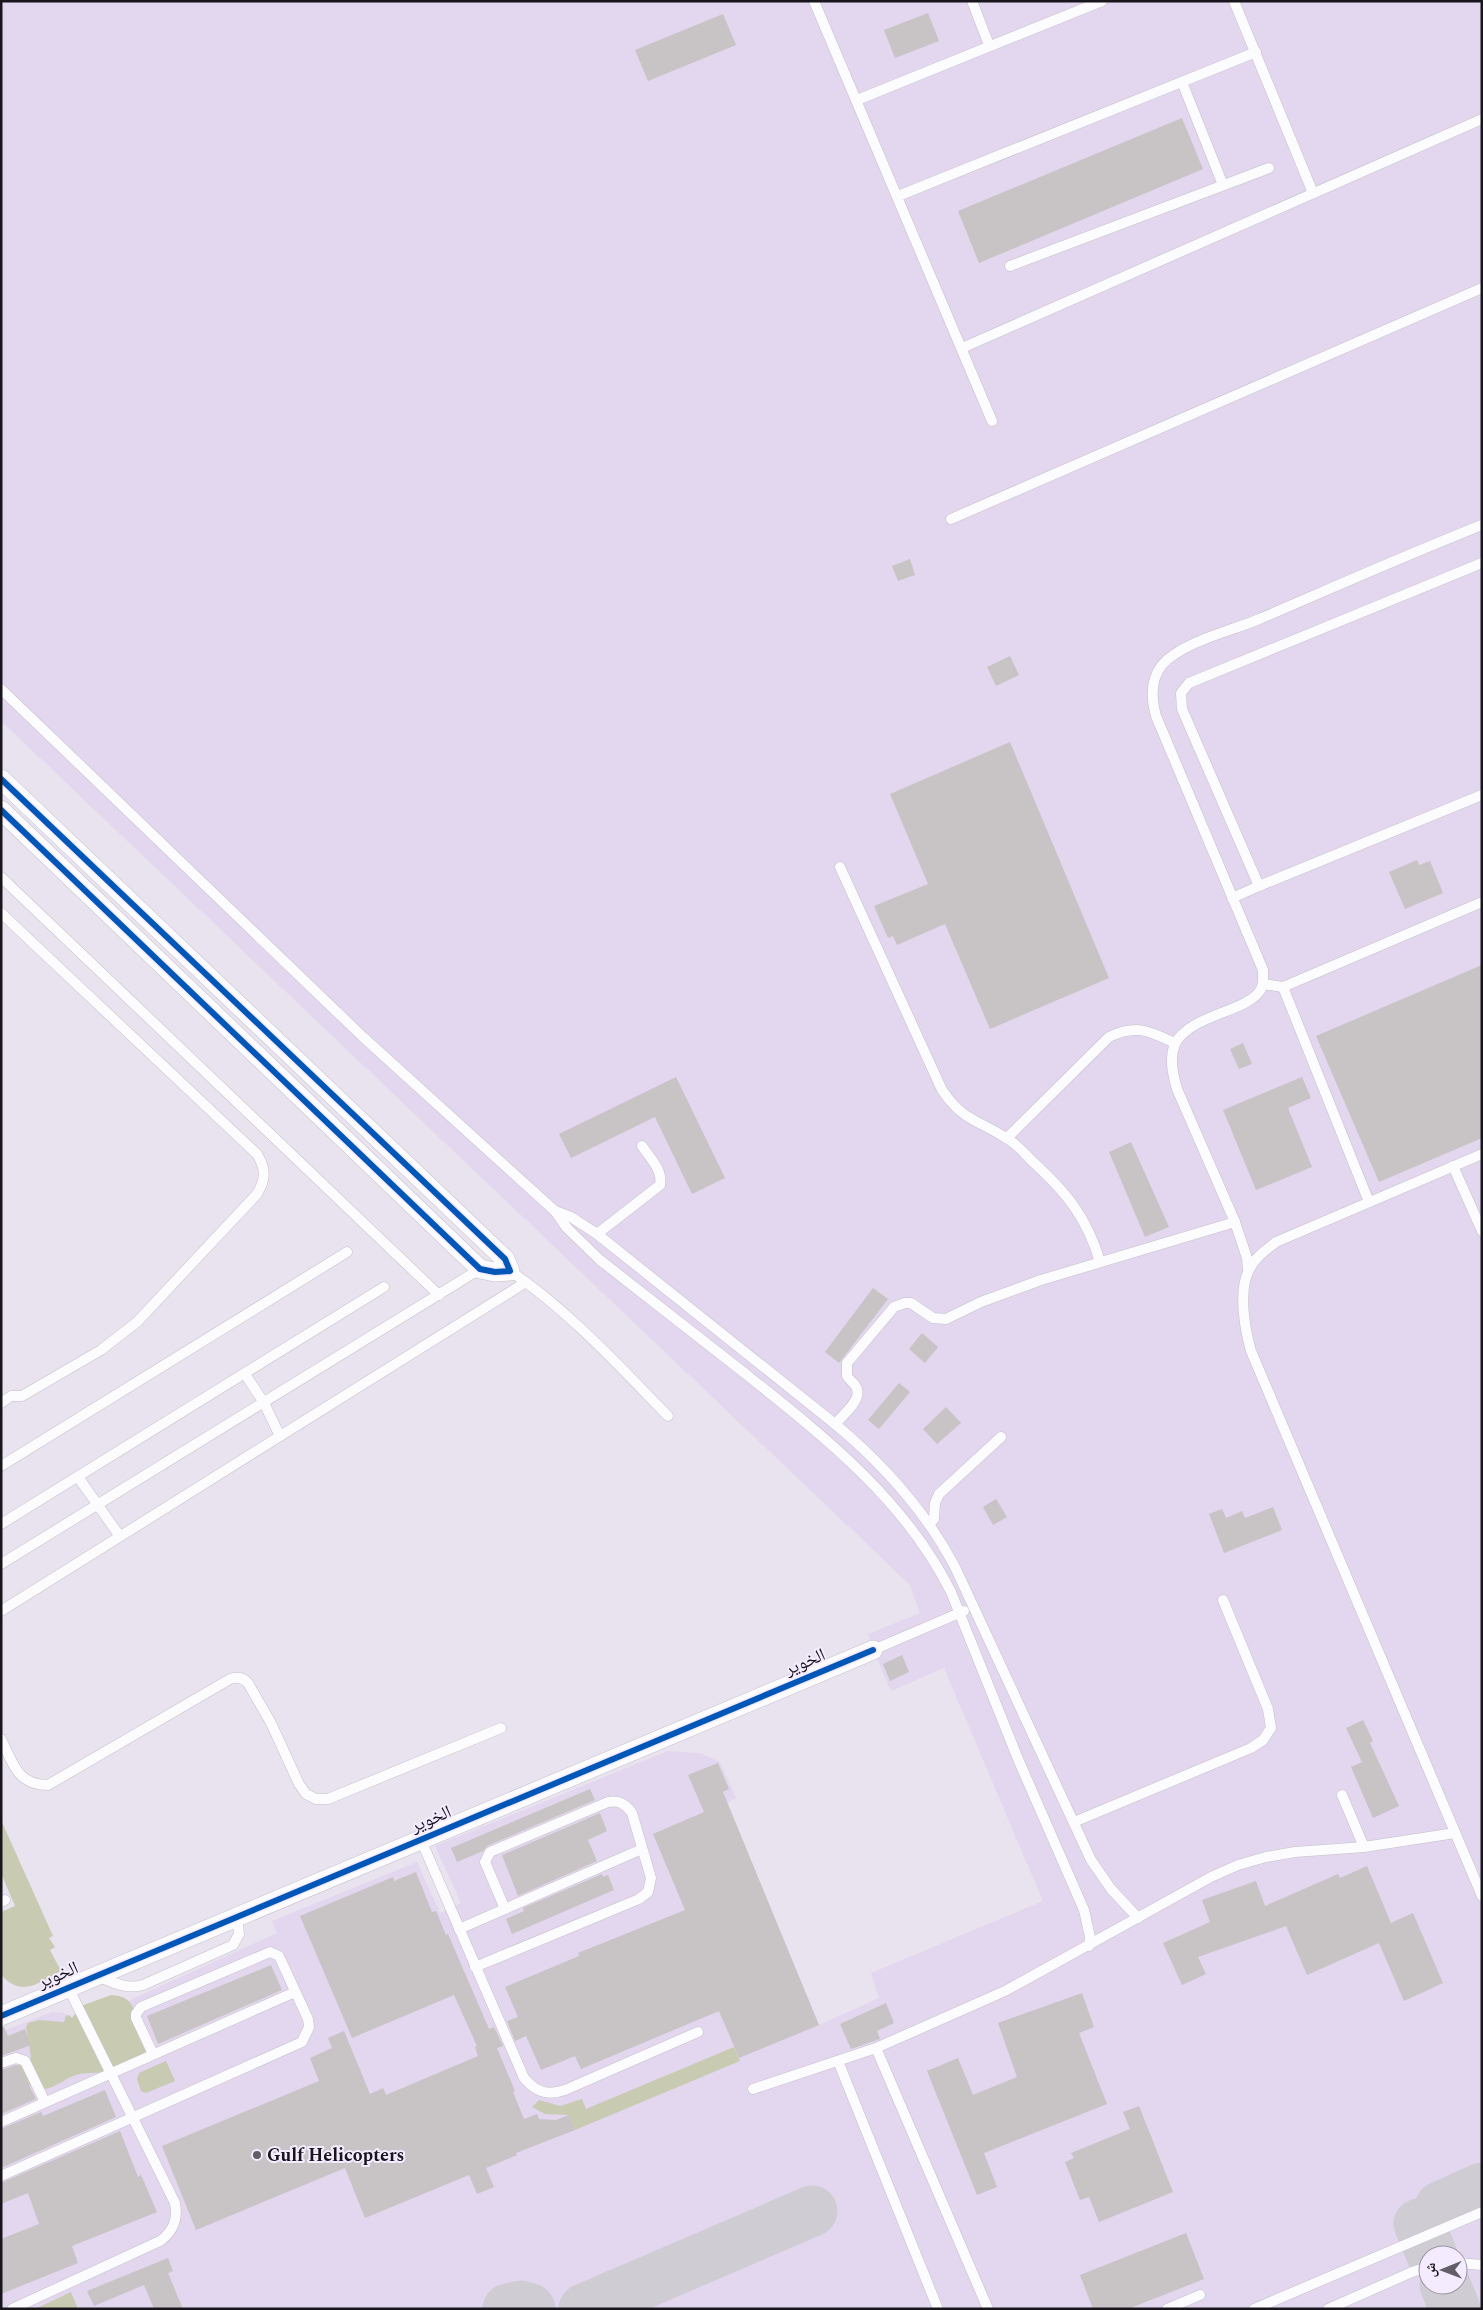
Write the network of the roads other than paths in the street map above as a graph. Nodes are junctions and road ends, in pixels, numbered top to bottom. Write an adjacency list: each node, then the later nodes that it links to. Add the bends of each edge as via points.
1 (814, 1): 9 (lane)
2 (972, 1): 6 (lane)
3 (1102, 1): 5 (lane)
4 (1234, 1): 7 (lane)
5 (1088, 4): 6 (lane)
6 (989, 45): 9 (lane)
7 (1256, 52): 8 (lane); 13 (lane)
8 (1182, 82): 12 (lane); 14 (lane)
9 (857, 100): 14 (lane)
10 (1482, 119): 13 (lane)
11 (1269, 168): 12 (lane)
12 (1223, 185): 15 (lane)
13 (1313, 193): 17 (lane)
14 (898, 196): 17 (lane)
15 (1010, 266)
16 (1482, 288): 19 (lane)
17 (962, 348): 18 (lane)
18 (992, 421)
19 (951, 519)
20 (1482, 525): 29 (lane, via 1188,646 1161,666 1152,690 1156,716)
21 (1482, 564): 28 (lane, via 1189,683 1181,693 1182,709)
22 (1, 689): 40 (lane, via 364,1037)
23 (1, 779): 47 (street, via 505,1259)
24 (1482, 795): 28 (lane)
25 (1, 810): 46 (street)
26 (840, 866): 35 (lane, via 942,1090 971,1120)
27 (1, 877): 51 (lane)
28 (1259, 886): 29 (lane)
29 (1232, 898): 32 (lane, via 1260,963)
30 (1482, 902): 33 (lane)
31 (1, 913): 53 (lane, via 257,1154 265,1173 257,1194 137,1322 101,1350 22,1396 11,1396)
32 (1263, 984): 33 (lane); 34 (lane, via 1253,997 1199,1022)
33 (1283, 987): 39 (lane)
34 (1175, 1044): 35 (lane, via 1148,1030 1127,1030 1109,1037); 41 (lane, via 1172,1058 1177,1089)
35 (1007, 1138): 45 (lane, via 1072,1202 1089,1229)
36 (642, 1146): 43 (lane, via 658,1170 660,1185)
37 (1482, 1154): 38 (lane)
38 (1453, 1166): 39 (lane); 42 (lane)
39 (1370, 1202): 48 (lane, via 1276,1242 1262,1252)
40 (555, 1211): 43 (lane); 69 (lane, via 567,1228 600,1260 848,1458 917,1535 941,1572)
41 (1235, 1222): 45 (lane); 48 (lane)
42 (1482, 1231)
43 (597, 1234): 56 (lane)
44 (347, 1252): 59 (lane)
45 (1100, 1262): 56 (lane, via 1011,1290 946,1319 933,1318 911,1303 894,1307 847,1363 847,1376 858,1393)
46 (480, 1269): 47 (street); 51 (lane)
47 (510, 1271): 49 (lane)
48 (1248, 1271): 75 (lane, via 1243,1316 1251,1351)
49 (526, 1282): 55 (lane, via 587,1336); 57 (lane)
50 (384, 1287): 52 (lane)
51 (439, 1295): 54 (lane)
52 (244, 1374): 54 (lane); 60 (lane)
53 (1, 1403)
54 (264, 1403): 57 (lane); 61 (lane)
55 (668, 1416)
56 (835, 1424): 63 (lane, via 896,1483)
57 (280, 1436): 64 (lane)
58 (1001, 1437): 63 (lane, via 940,1494 935,1503 934,1520)
59 (1, 1466)
60 (78, 1477): 61 (lane); 62 (lane)
61 (98, 1506): 64 (lane); 65 (lane)
62 (1, 1524)
63 (929, 1524): 67 (lane, via 948,1553)
64 (119, 1535): 68 (lane)
65 (1, 1564)
66 (1223, 1600): 74 (lane, via 1268,1709 1271,1728 1264,1740)
67 (973, 1607): 69 (lane, الخوير); 74 (lane)
68 (1, 1611)
69 (960, 1613): 70 (lane, الخوير); 84 (lane, via 1018,1759 1084,1910)
70 (873, 1650): 76 (street, الخوير)
71 (501, 1728): 72 (lane, via 328,1799 316,1799 306,1794 271,1723 243,1678 230,1679 48,1785 35,1785 24,1779)
72 (1, 1739)
73 (1342, 1795): 77 (lane)
74 (1074, 1822): 82 (lane, via 1100,1875)
75 (1455, 1833): 77 (lane); 79 (lane)
76 (421, 1840): 81 (street, الخوير); 83 (lane)
77 (1364, 1847): 82 (lane, via 1295,1852 1238,1865)
78 (642, 1849): 80 (lane); 80 (lane, via 632,1813 625,1804 614,1801 493,1850 487,1855 486,1862); 85 (lane, via 651,1878 651,1887 644,1896)
79 (1482, 1896)
80 (505, 1909): 83 (lane)
81 (237, 1916): 86 (street, الخوير); 86 (lane, via 239,1934 232,1945 142,1985 127,1987)
82 (1138, 1918): 84 (lane)
83 (459, 1929): 85 (lane)
84 (1089, 1946): 91 (lane, via 1005,1991)
85 (475, 1967): 90 (lane, via 524,2078 542,2093 554,2094 565,2090)
86 (96, 1976): 87 (street, الخوير)
87 (68, 1988): 89 (street, الخوير); 95 (lane)
88 (296, 1992): 92 (lane); 92 (lane, via 279,1956 270,1952 150,2003 138,2010 136,2018); 98 (lane, via 309,2027 302,2042)
89 (1, 2016)
90 (698, 2032)
91 (876, 2048): 93 (lane); 108 (lane)
92 (153, 2054): 95 (lane)
93 (838, 2061): 96 (lane); 107 (lane)
94 (1, 2063): 97 (lane, via 16,2058 25,2061)
95 (110, 2073): 97 (lane); 98 (lane)
96 (753, 2089)
97 (45, 2102): 99 (lane)
98 (134, 2118): 100 (lane); 106 (lane, via 175,2203 176,2221 172,2230 160,2241)
99 (1, 2122)
100 (1, 2176)
101 (1482, 2212): 110 (lane)
102 (1468, 2264): 103 (lane)
103 (1482, 2265)
104 (1418, 2270): 111 (lane)
105 (1200, 2295): 109 (lane)
106 (12, 2309)
107 (938, 2309)
108 (988, 2309)
109 (1166, 2309)
110 (1254, 2309)
111 (1328, 2309)

